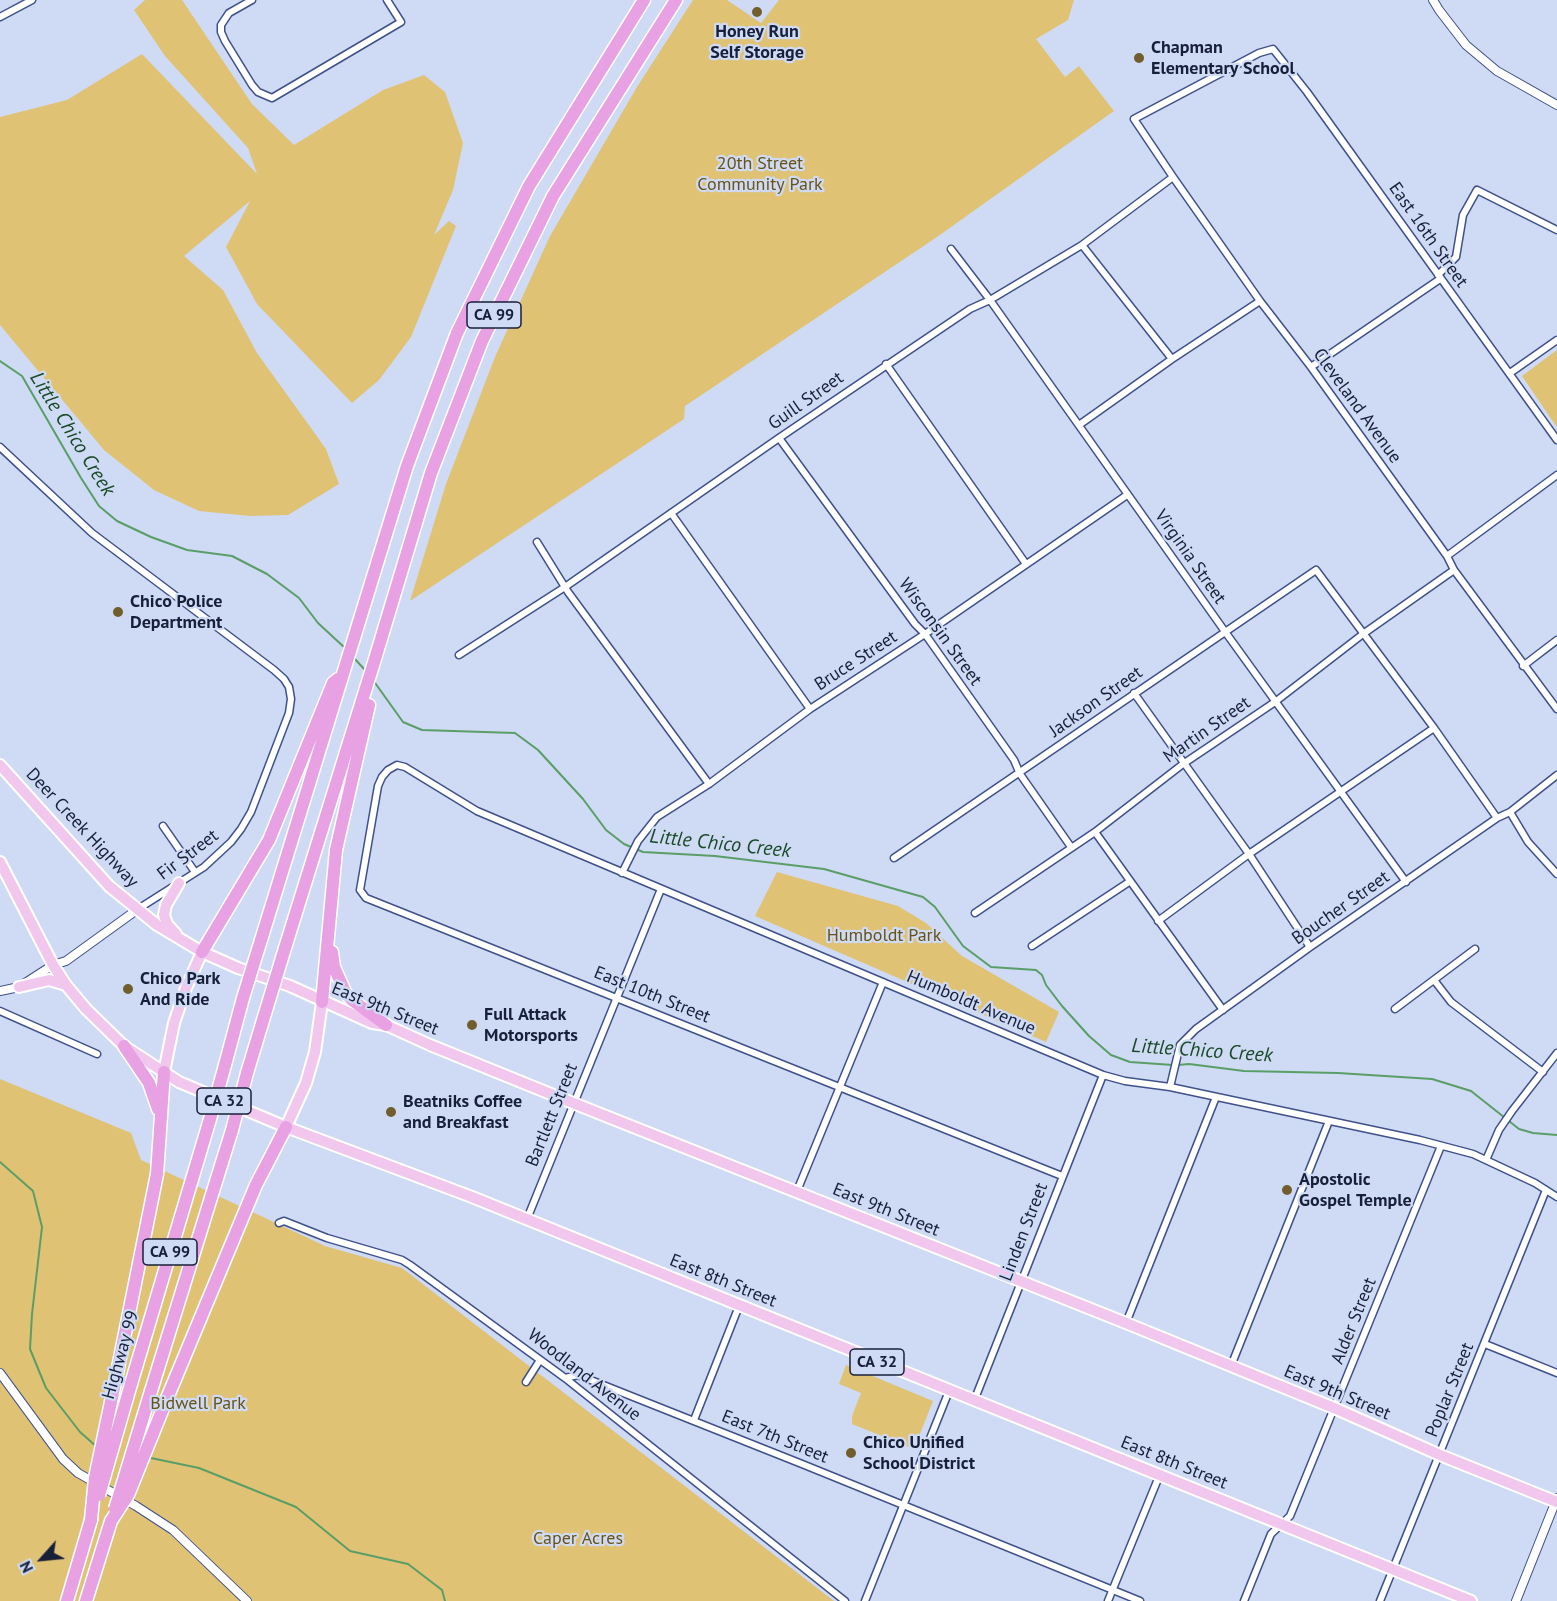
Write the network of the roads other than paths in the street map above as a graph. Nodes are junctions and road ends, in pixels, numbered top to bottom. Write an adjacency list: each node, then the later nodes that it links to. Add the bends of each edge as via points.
1 (32, 0): 7 (street)
2 (252, 0): 3 (street, via 229,14 221,25 225,41 258,93 272,98 401,22)
3 (387, 0)
4 (644, 0): 40 (highway, CA 99, via 529,186 458,333 407,466)
5 (676, 0): 42 (highway, CA 99, via 553,196 482,341 431,473)
6 (1433, 0): 8 (street, via 1466,45 1497,71)
7 (0, 17)
8 (1557, 105)
9 (1134, 119): 10 (street, Cleveland Avenue); 14 (street, East 16th Street, via 1273,49)
10 (1173, 177): 12 (street, Guill Street); 16 (street, Cleveland Avenue)
11 (1557, 230): 14 (street, via 1477,190 1463,215 1456,257)
12 (1082, 245): 15 (street, Guill Street); 18 (street)
13 (951, 249): 15 (street, Virginia Street)
14 (1439, 277): 20 (street); 21 (street, East 16th Street)
15 (990, 300): 19 (street, Guill Street); 22 (street, Virginia Street)
16 (1260, 301): 18 (street); 20 (street, Cleveland Avenue)
17 (1557, 340): 21 (street)
18 (1172, 359): 22 (street)
19 (886, 364): 23 (street, Guill Street); 31 (street)
20 (1311, 367): 30 (street, Cleveland Avenue)
21 (1510, 373): 24 (street, East 16th Street)
22 (1079, 425): 27 (street, Virginia Street)
23 (779, 438): 28 (street, Guill Street); 35 (street, Wisconsin Street)
24 (1557, 440)
25 (0, 447): 62 (street, Fir Street, via 93,533 274,670 289,687 289,713 251,812 231,842)
26 (1557, 475): 30 (street)
27 (1127, 495): 31 (street, Bruce Street); 34 (street, Virginia Street)
28 (671, 513): 33 (street, Guill Street); 44 (street)
29 (537, 542): 33 (street)
30 (1447, 556): 32 (street, Cleveland Avenue)
31 (1026, 564): 35 (street, Bruce Street)
32 (1454, 570): 36 (street, Martin Street); 39 (street, Cleveland Avenue)
33 (565, 587): 38 (street, Guill Street); 52 (street)
34 (1226, 633): 36 (street, Jackson Street, via 1316,570); 41 (street, Jackson Street); 43 (street, Virginia Street)
35 (925, 634): 44 (street, Bruce Street); 50 (street, Wisconsin Street)
36 (1364, 634): 43 (street, Martin Street); 46 (street)
37 (1557, 640): 39 (street)
38 (459, 655)
39 (1523, 666): 45 (street, Cleveland Avenue)
40 (344, 673): 77 (highway, via 333,683 269,840); 129 (highway, Highway 99 / CA 99, bridge, via 243,998)
41 (1134, 693): 47 (street); 50 (street, Jackson Street)
42 (367, 698): 69 (highway, via 336,850); 130 (highway, CA 99, bridge, via 285,948)
43 (1275, 702): 47 (street, Martin Street); 53 (street, Virginia Street)
44 (810, 709): 52 (street, Bruce Street)
45 (1557, 709)
46 (1434, 728): 53 (street); 55 (street)
47 (1183, 764): 57 (street, Martin Street); 59 (street)
48 (0, 765): 70 (main road, Deer Creek Highway, via 109,886)
49 (397, 765): 63 (street, Humboldt Avenue, via 477,811); 84 (street, East 10th Street, via 388,770 378,786 360,890 366,898)
50 (1020, 774): 58 (street, Wisconsin Street); 60 (street, Jackson Street)
51 (1557, 776): 54 (street, Boucher Street)
52 (709, 784): 63 (street, Bruce Street, via 657,817 638,841)
53 (1340, 792): 59 (street); 66 (street, Virginia Street)
54 (1510, 812): 55 (street, Boucher Street); 64 (street, via 1528,842)
55 (1497, 818): 66 (street, Boucher Street)
56 (163, 826): 62 (street)
57 (1095, 832): 58 (street, Martin Street); 65 (street)
58 (1071, 847): 71 (street, Martin Street)
59 (1249, 854): 72 (street); 75 (street)
60 (894, 858)
61 (0, 862): 78 (main road, CA 32)
62 (195, 872): 67 (street, Fir Street)
63 (622, 873): 68 (street, Humboldt Avenue)
64 (1557, 874)
65 (1129, 882): 72 (street); 74 (street)
66 (1406, 882): 75 (street, Boucher Street)
67 (179, 883): 70 (street, Fir Street); 73 (main road, via 164,915)
68 (661, 889): 80 (street, Humboldt Avenue); 84 (street, Bartlett Street)
69 (331, 900): 85 (highway); 89 (highway, via 332,953 339,982 352,1000)
70 (138, 909): 73 (main road, Deer Creek Highway); 78 (street, Fir Street, via 66,961)
71 (975, 913)
72 (1158, 921): 87 (street)
73 (180, 938): 77 (main road, Deer Creek Highway)
74 (1032, 946)
75 (1310, 947): 87 (street, Boucher Street)
76 (1475, 949): 79 (street)
77 (202, 952): 85 (main road, East 9th Street); 93 (main road, via 174,1023)
78 (53, 965): 81 (main road, East 8th Street / CA 32); 82 (street)
79 (1434, 980): 86 (street); 94 (street, via 1451,1002)
80 (883, 982): 95 (street, Humboldt Avenue); 96 (street)
81 (66, 985): 82 (main road, via 49,980); 90 (main road, East 8th Street / CA 32)
82 (19, 987): 83 (street)
83 (0, 991)
84 (616, 997): 96 (street, East 10th Street); 99 (street, Bartlett Street)
85 (322, 1002): 89 (main road, East 9th Street); 102 (main road, via 315,1053)
86 (1395, 1009)
87 (1223, 1010): 97 (street, Boucher Street, via 1180,1046)
88 (0, 1011): 92 (street)
89 (386, 1025): 99 (main road, East 9th Street)
90 (123, 1046): 93 (main road, East 8th Street / CA 32); 100 (highway, via 149,1083)
91 (1557, 1053): 94 (street)
92 (97, 1054)
93 (164, 1072): 100 (highway); 102 (main road, East 8th Street / CA 32)
94 (1543, 1072): 104 (street, via 1499,1130)
95 (1103, 1075): 97 (street, Humboldt Avenue, via 1125,1082); 105 (street, Linden Street)
96 (840, 1086): 105 (street, East 10th Street); 107 (street)
97 (1170, 1087): 98 (street, Humboldt Avenue)
98 (1216, 1097): 101 (street, Humboldt Avenue); 113 (street)
99 (573, 1103): 107 (main road, East 9th Street); 109 (street, Bartlett Street)
100 (160, 1119): 129 (highway, bridge, via 157,1174 95,1478)
101 (1329, 1121): 103 (street, Humboldt Avenue); 116 (street)
102 (286, 1127): 109 (main road, East 8th Street / CA 32); 130 (highway, bridge, via 250,1198 128,1495)
103 (1441, 1146): 104 (street, Humboldt Avenue); 123 (street, Alder Street)
104 (1486, 1160): 106 (street, Humboldt Avenue)
105 (1062, 1176): 111 (street, Linden Street)
106 (1546, 1190): 108 (street, Humboldt Avenue); 114 (street, Poplar Street)
107 (796, 1191): 111 (main road, East 9th Street)
108 (1557, 1197)
109 (527, 1219): 112 (main road, East 8th Street / CA 32)
110 (279, 1223): 115 (street, Woodland Avenue, via 284,1221 402,1260)
111 (1021, 1282): 113 (main road, East 9th Street); 122 (street, Linden Street)
112 (739, 1306): 121 (main road, East 8th Street / CA 32); 124 (street)
113 (1126, 1323): 116 (main road, East 9th Street)
114 (1485, 1344): 118 (street); 125 (street, Poplar Street)
115 (540, 1360): 119 (street, Woodland Avenue); 120 (street)
116 (1231, 1366): 123 (main road, East 9th Street)
117 (0, 1373): 136 (street, via 63,1459 78,1473 172,1530)
118 (1557, 1373)
119 (564, 1377): 124 (street, East 7th Street, via 578,1375); 137 (street, Woodland Avenue)
120 (526, 1382)
121 (950, 1391): 122 (main road, East 8th Street / CA 32); 128 (street)
122 (974, 1401): 126 (main road, East 8th Street / CA 32)
123 (1334, 1408): 125 (main road, East 9th Street); 131 (street, Alder Street, via 1290,1516)
124 (694, 1420): 128 (street, East 7th Street)
125 (1440, 1455): 127 (main road, East 9th Street); 132 (street, Poplar Street)
126 (1160, 1474): 131 (main road, East 8th Street / CA 32); 133 (street)
127 (1557, 1500): 144 (street)
128 (904, 1505): 133 (street, East 7th Street); 138 (street)
129 (91, 1520): 134 (highway, Highway 99 / CA 99)
130 (111, 1521): 135 (highway, CA 99)
131 (1281, 1524): 132 (main road, East 8th Street / CA 32); 141 (street, Alder Street, via 1270,1534)
132 (1393, 1569): 142 (street, Poplar Street); 143 (main road, East 8th Street / CA 32)
133 (1112, 1590): 139 (street); 140 (street, East 7th Street)
134 (67, 1601)
135 (86, 1601)
136 (247, 1601)
137 (845, 1601)
138 (865, 1601)
139 (1108, 1601)
140 (1140, 1601)
141 (1244, 1601)
142 (1380, 1601)
143 (1471, 1601)
144 (1516, 1601)

